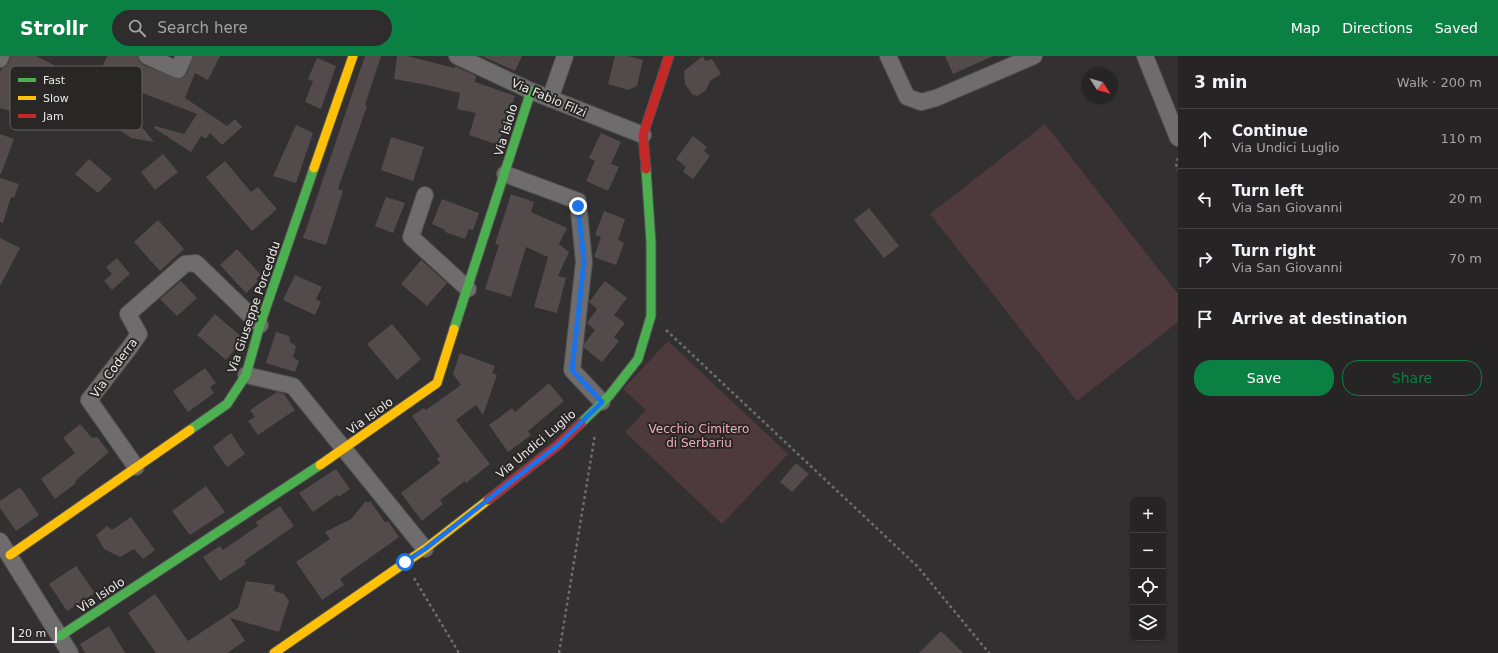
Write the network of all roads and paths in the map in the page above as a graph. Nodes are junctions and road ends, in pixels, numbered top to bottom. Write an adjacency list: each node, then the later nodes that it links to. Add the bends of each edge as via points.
1 (147, 56): 10 (street)
2 (353, 56): 21 (street, Via Giuseppe Porceddu)
3 (457, 56): 11 (street, Via Fabio Filzi)
4 (565, 56): 12 (street)
5 (669, 56): 13 (street)
6 (888, 56): 9 (street, via 908,97 921,102 936,98)
7 (1034, 56): 9 (street)
8 (1145, 56): 14 (street)
9 (1007, 61)
10 (181, 63)
11 (531, 91): 12 (street, Via Fabio Filzi); 17 (street, Via Isiolo)
12 (550, 99): 13 (street, Via Fabio Filzi)
13 (644, 136): 20 (street, Via Undici Luglio)
14 (1178, 138)
15 (1178, 158): 16 (path)
16 (1178, 170)
17 (505, 174): 19 (street, Via Isiolo); 23 (street, via 578,201 584,262 572,370)
18 (425, 195): 19 (street, via 411,237)
19 (468, 289): 25 (street, Via Isiolo, via 437,383)
20 (651, 316): 23 (street, Via Undici Luglio, via 638,359); 36 (path, via 917,566)
21 (260, 325): 22 (street, Via Giuseppe Porceddu); 26 (street, Via Coderra, via 196,263 185,264 128,314 139,334 89,400)
22 (246, 375): 25 (street, via 293,386); 26 (street, Via Giuseppe Porceddu, via 227,404)
23 (602, 402): 28 (street, Via Undici Luglio, via 558,445)
24 (596, 430): 35 (path)
25 (344, 449): 28 (street); 31 (street, Via Isiolo)
26 (136, 467): 29 (street, Via Giuseppe Porceddu)
27 (0, 541): 29 (street)
28 (425, 549): 30 (street, Via Undici Luglio)
29 (10, 555): 31 (street)
30 (405, 562): 33 (street, Via Undici Luglio); 34 (path)
31 (60, 636): 32 (street)
32 (70, 653)
33 (274, 653)
34 (459, 653)
35 (559, 653)
36 (989, 653)

